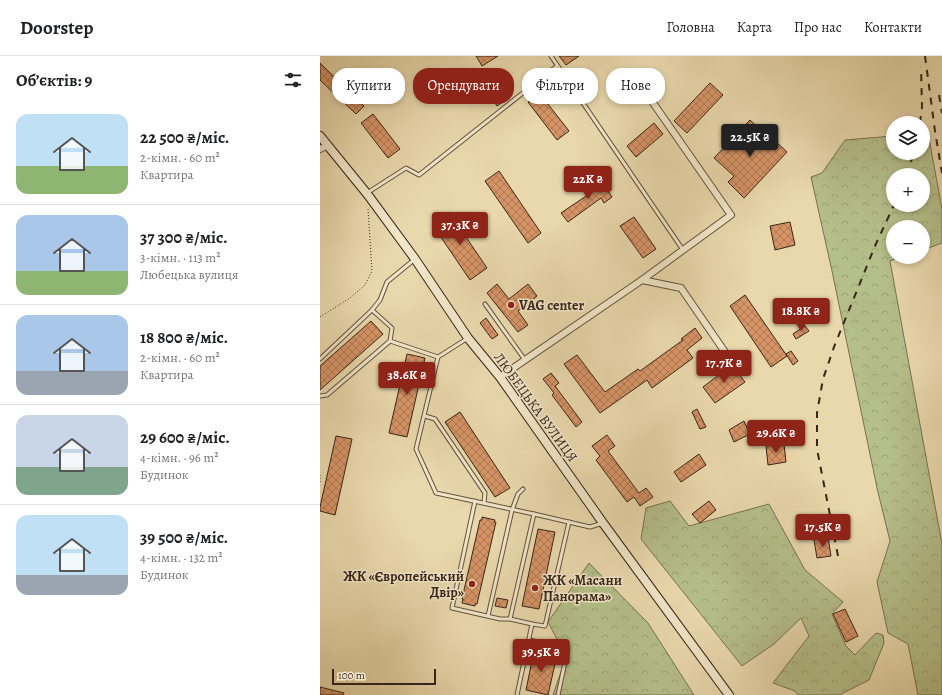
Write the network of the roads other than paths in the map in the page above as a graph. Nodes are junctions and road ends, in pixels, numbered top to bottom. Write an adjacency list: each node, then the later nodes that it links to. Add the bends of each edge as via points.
1 (551, 56): 2 (lane)
2 (558, 66): 7 (lane, via 419,175 406,168); 8 (lane)
3 (654, 104): 8 (street, via 731,215)
4 (320, 136): 5 (main road, ЛЮБЕЦЬКА ВУЛИЦЯ)
5 (328, 145): 6 (street); 7 (main road, ЛЮБЕЦЬКА ВУЛИЦЯ)
6 (320, 149)
7 (368, 194): 9 (main road, ЛЮБЕЦЬКА ВУЛИЦЯ)
8 (683, 250): 10 (street)
9 (415, 259): 12 (lane, via 387,282 380,300); 13 (main road, ЛЮБЕЦЬКА ВУЛИЦЯ)
10 (642, 280): 15 (street, via 681,288); 18 (street)
11 (485, 304): 18 (lane)
12 (372, 310): 14 (lane, via 392,328); 17 (lane)
13 (468, 338): 16 (lane); 19 (main road, ЛЮБЕЦЬКА ВУЛИЦЯ)
14 (390, 341): 16 (lane); 20 (lane, via 327,395)
15 (727, 355)
16 (438, 357): 21 (lane)
17 (320, 360)
18 (525, 360): 19 (street)
19 (500, 377): 28 (main road, ЛЮБЕЦЬКА ВУЛИЦЯ)
20 (320, 396)
21 (425, 416): 23 (lane, via 416,449 436,492); 24 (lane, via 435,419 485,492)
22 (523, 489): 25 (lane, via 518,494)
23 (475, 501): 24 (lane); 29 (lane, via 452,608)
24 (484, 503): 25 (lane)
25 (512, 510): 26 (lane); 29 (lane)
26 (534, 514): 27 (lane); 30 (lane)
27 (569, 522): 28 (lane, via 590,527); 31 (lane, via 544,626)
28 (604, 522): 35 (main road, ЛЮБЕЦЬКА ВУЛИЦЯ)
29 (488, 616): 30 (lane)
30 (510, 619): 31 (lane)
31 (532, 624): 32 (lane)
32 (529, 640): 33 (lane); 34 (lane, via 568,648)
33 (517, 695)
34 (558, 695)
35 (729, 695)

